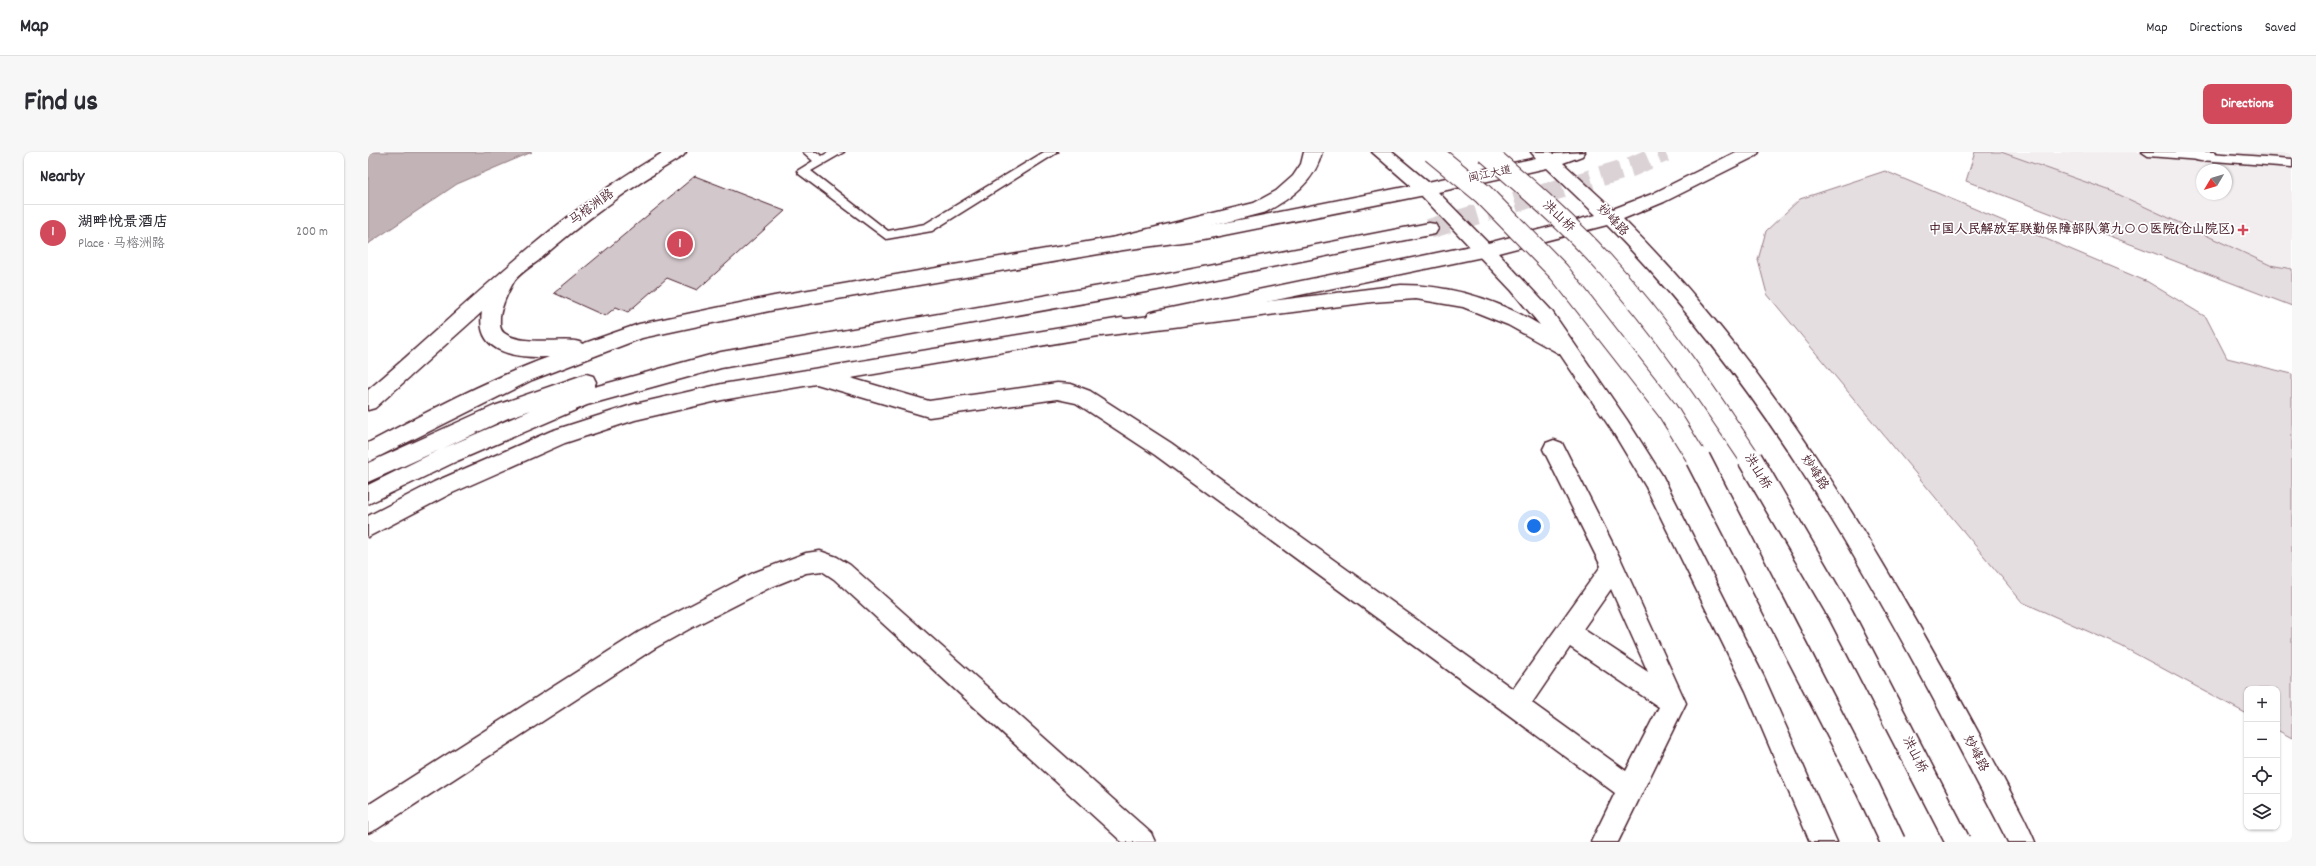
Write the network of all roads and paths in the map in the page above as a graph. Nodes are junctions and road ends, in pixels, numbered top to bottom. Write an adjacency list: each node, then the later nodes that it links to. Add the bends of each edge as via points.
1 (677, 152): 20 (main road, 马榕洲路, via 591,207)
2 (809, 152): 14 (lane)
3 (838, 152): 14 (lane)
4 (1052, 152): 14 (lane, via 928,228 886,235 803,171)
5 (1313, 152): 18 (main road, via 1310,165 1299,180 1282,195 1260,208)
6 (1381, 152): 16 (main road)
7 (1432, 152): 40 (main road, bridge, via 1483,194 1559,272 1667,410 1732,523)
8 (1486, 152): 41 (main road, 洪山桥, bridge, via 1530,190 1602,262 1682,359 1717,409 1754,466 1831,598)
9 (1576, 152): 13 (main road, 闽江大道)
10 (1750, 152): 17 (main road, via 1658,198)
11 (2148, 152): 12 (lane)
12 (2204, 154): 15 (lane)
13 (1545, 157): 16 (main road, 闽江大道); 17 (main road, 妙峰路)
14 (821, 161)
15 (2292, 163)
16 (1425, 189): 18 (main road, 闽江大道, via 1204,233); 19 (main road)
17 (1609, 218): 19 (main road); 42 (main road, 妙峰路, via 1691,304 1737,362 1802,454 1914,638)
18 (1116, 244): 22 (main road, via 705,316 639,331)
19 (1485, 250): 21 (main road); 23 (main road, via 1544,315)
20 (512, 272): 22 (main road, via 495,299 488,319 491,332 498,340 510,347 532,350); 25 (main road, 马榕洲路)
21 (1102, 329): 23 (main road, via 1369,296 1430,293 1493,309 1525,324); 24 (main road)
22 (600, 345): 27 (main road, via 518,377)
23 (1570, 352): 39 (main road, via 1654,481 1755,686)
24 (820, 378): 30 (main road, via 722,392 601,421 558,436 442,488); 34 (main road, via 930,409 1057,391 1071,392 1083,397 1163,449)
25 (368, 402)
26 (1554, 449): 31 (main road)
27 (368, 453)
28 (368, 473): 29 (main road, via 501,412 580,383 650,364 781,335 979,299 1426,223 1157,283 721,360 583,398 449,455)
29 (368, 495)
30 (368, 527)
31 (1614, 567): 32 (main road); 33 (main road)
32 (1567, 632): 33 (main road); 34 (main road)
33 (1674, 703): 35 (main road)
34 (1515, 706): 35 (main road)
35 (1630, 789): 38 (main road)
36 (368, 820): 37 (main road, via 647,640 777,574 800,564 819,561 832,564 842,572)
37 (1142, 842)
38 (1604, 842)
39 (1824, 842)
40 (1893, 842)
41 (1958, 842)
42 (2022, 842)

